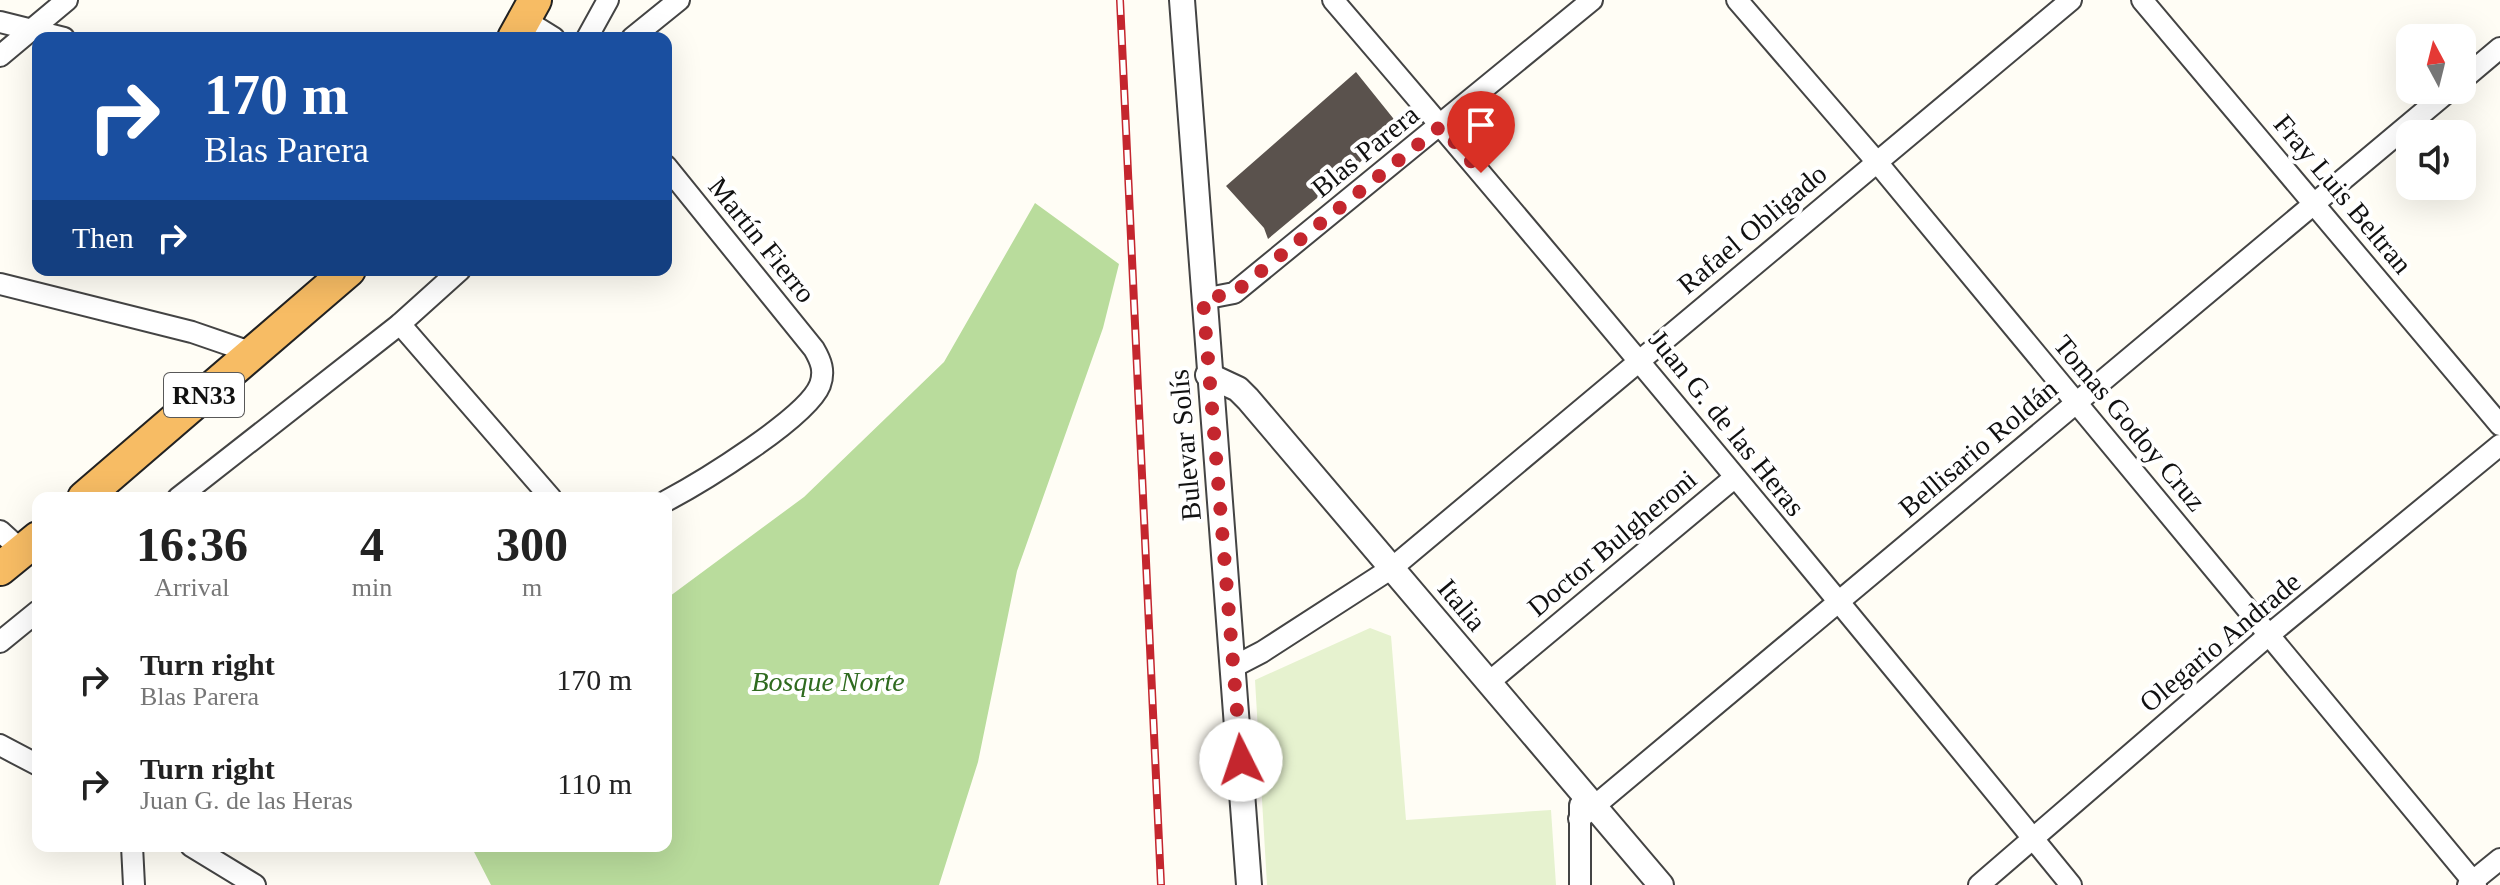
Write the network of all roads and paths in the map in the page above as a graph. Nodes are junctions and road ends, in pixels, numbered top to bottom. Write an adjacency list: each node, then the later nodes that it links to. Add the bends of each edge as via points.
1 (67, 0): 12 (street)
2 (608, 0): 15 (street)
3 (679, 0): 16 (street)
4 (1182, 0): 28 (street, Bulevar Solís)
5 (1333, 0): 21 (street, Juan G. de las Heras)
6 (1592, 0): 21 (street, Blas Parera)
7 (1737, 0): 22 (street, Tomas Godoy Cruz)
8 (2071, 0): 22 (street, Rafael Obligado)
9 (2142, 0): 24 (street, Fray Luis Beltran)
10 (525, 19): 14 (street)
11 (0, 22): 12 (street)
12 (32, 30): 13 (street); 18 (street)
13 (40, 32)
14 (545, 32)
15 (590, 32)
16 (639, 32)
17 (2500, 48): 19 (street)
18 (0, 56)
19 (2476, 68)
20 (2433, 104): 24 (street, Bellisario Roldán)
21 (1441, 126): 28 (street, Blas Parera, via 1234,293); 31 (street, Juan G. de las Heras)
22 (1876, 161): 31 (street, Rafael Obligado); 33 (street, Tomas Godoy Cruz)
23 (672, 173): 40 (street, Martín Fierro, via 814,349 823,373 820,387 805,405)
24 (2314, 204): 33 (street, Bellisario Roldán); 34 (street, Fray Luis Beltran)
25 (342, 276): 30 (highway, RN33)
26 (453, 276): 29 (street)
27 (0, 284): 30 (street, via 192,332)
28 (1203, 299): 32 (street, Bulevar Solís)
29 (400, 324): 38 (street); 39 (street)
30 (253, 353): 37 (highway, RN33)
31 (1640, 360): 36 (street, Juan G. de las Heras); 41 (street, Rafael Obligado)
32 (1208, 375): 41 (street, Italia, via 1248,399); 46 (street, Bulevar Solís)
33 (2076, 403): 42 (street, Bellisario Roldán); 44 (street, Tomas Godoy Cruz)
34 (2500, 425)
35 (2500, 445): 44 (street, Olegario Andrade)
36 (1734, 478): 42 (street, Juan G. de las Heras); 47 (street, Doctor Bulgheroni)
37 (91, 492)
38 (186, 492)
39 (546, 492)
40 (672, 497)
41 (1392, 568): 46 (street, Rafael Obligado); 47 (street, Italia)
42 (1837, 603): 50 (street, Bellisario Roldán); 51 (street, Juan G. de las Heras)
43 (32, 616): 45 (street)
44 (2270, 634): 51 (street, Olegario Andrade); 55 (street, Tomas Godoy Cruz)
45 (0, 642)
46 (1235, 666): 58 (street, Bulevar Solís)
47 (1488, 683): 50 (street, Italia)
48 (0, 745): 49 (street)
49 (32, 762)
50 (1584, 806): 59 (street); 60 (street, Italia)
51 (2033, 838): 61 (street, Olegario Andrade); 62 (street, Juan G. de las Heras)
52 (132, 852): 56 (street)
53 (201, 852): 57 (street)
54 (2500, 859): 55 (street)
55 (2473, 884)
56 (134, 885)
57 (255, 885)
58 (1249, 885)
59 (1580, 885)
60 (1661, 885)
61 (1979, 885)
62 (2071, 885)

